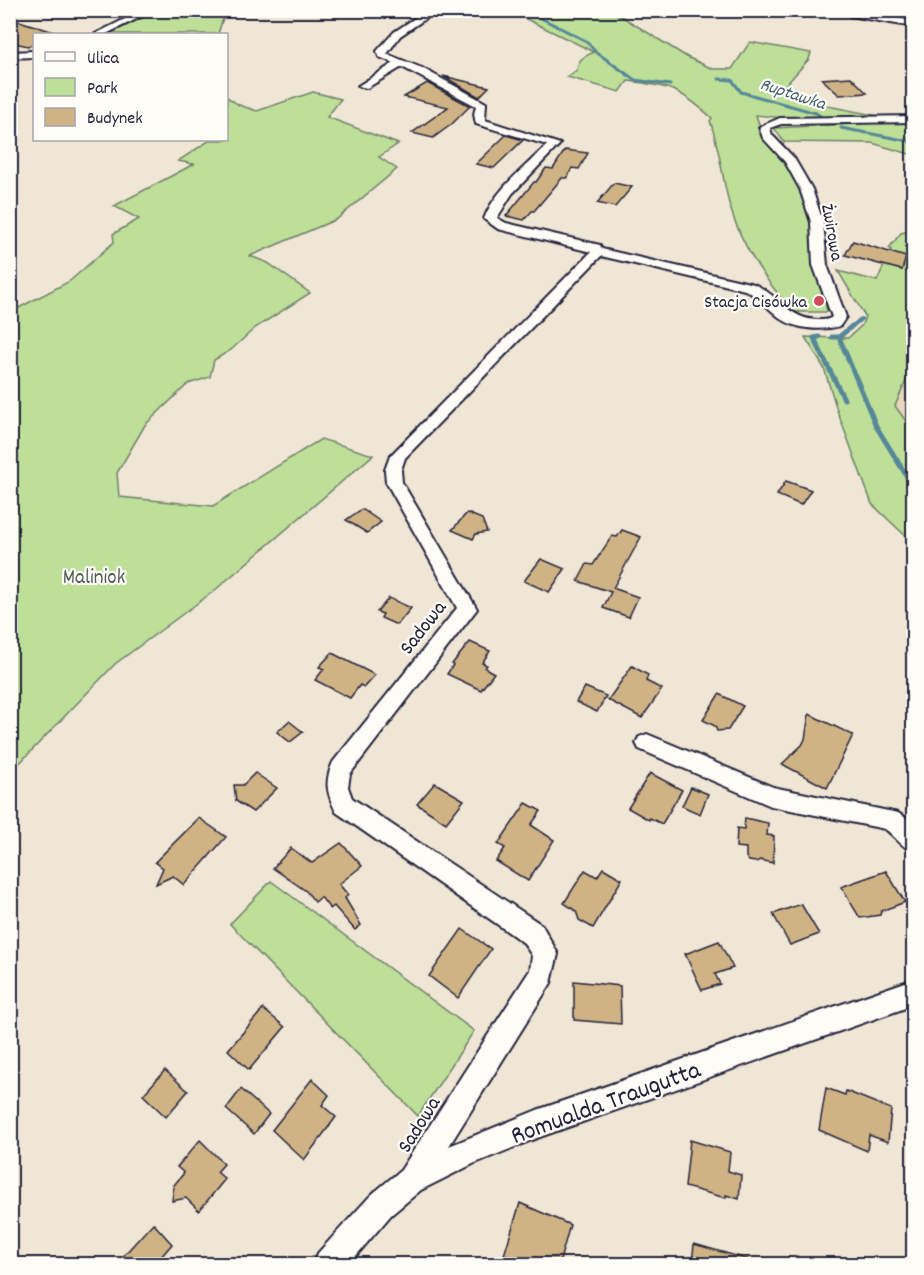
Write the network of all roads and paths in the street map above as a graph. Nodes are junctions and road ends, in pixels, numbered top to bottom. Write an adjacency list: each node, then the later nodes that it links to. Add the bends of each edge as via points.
1 (151, 10): 5 (street)
2 (434, 10): 8 (street, via 398,34 382,51 386,58)
3 (853, 14): 4 (street)
4 (914, 24)
5 (102, 33)
6 (33, 54): 7 (street)
7 (10, 55)
8 (401, 63): 9 (street); 11 (street, via 483,105 478,114 480,122 555,144 508,192 490,219 502,226 595,248)
9 (363, 86)
10 (914, 119): 11 (street, Żwirowa, via 780,121 765,127 767,136 790,160 806,189 817,222 820,265 839,317 835,323 796,321 784,315 765,294 749,286)
11 (598, 252): 15 (street, Sadowa, via 398,456 393,470 394,482 467,609 341,769 336,792 344,805 533,934 545,954 542,974)
12 (647, 743): 13 (street, via 771,796 890,820)
13 (914, 842)
14 (914, 992): 15 (street, Romualda Traugutta, via 537,1124)
15 (411, 1180): 16 (street, Romualda Traugutta, via 381,1205)
16 (329, 1264)

